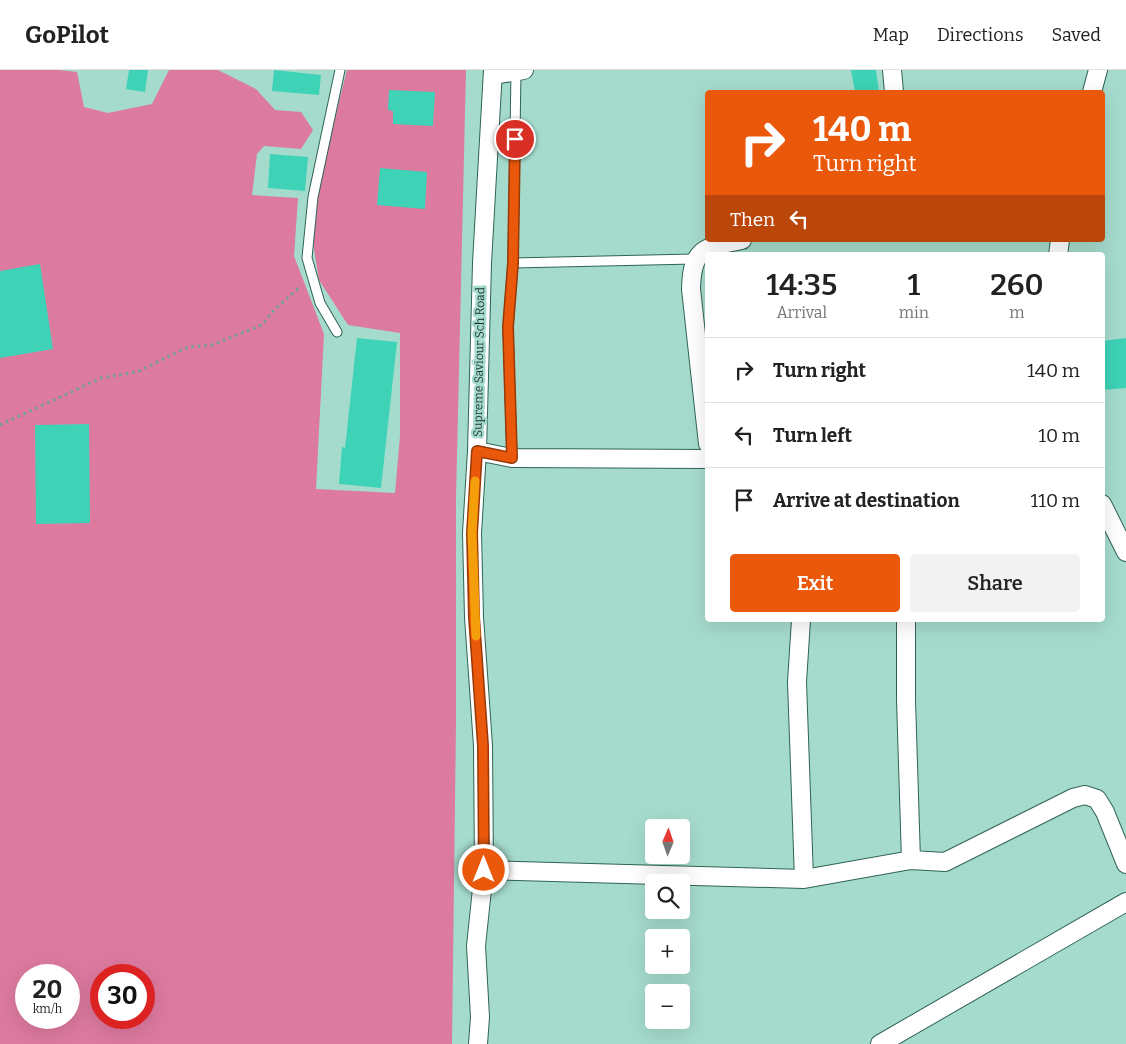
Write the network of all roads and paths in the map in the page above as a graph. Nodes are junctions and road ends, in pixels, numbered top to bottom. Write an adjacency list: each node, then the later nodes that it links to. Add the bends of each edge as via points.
1 (340, 70): 11 (lane, via 313,197 307,258)
2 (892, 70): 6 (street)
3 (1098, 70): 7 (street)
4 (520, 71): 5 (street); 10 (lane)
5 (493, 72): 15 (street, Supreme Saviour Sch Road, via 482,263)
6 (894, 90)
7 (1093, 90)
8 (731, 242): 9 (street, via 715,245)
9 (694, 259): 10 (lane); 13 (street, via 690,289)
10 (513, 263): 16 (lane, via 508,327)
11 (312, 277): 12 (lane, via 320,303); 14 (path, via 274,310 262,325 212,345 188,347 137,372 101,378)
12 (337, 332)
13 (705, 418)
14 (0, 425)
15 (477, 451): 16 (street); 24 (street, Supreme Saviour Sch Road, via 472,533 483,746)
16 (512, 458): 17 (street)
17 (705, 459)
18 (1105, 510): 19 (street)
19 (1126, 552)
20 (801, 622): 25 (street, via 798,682)
21 (906, 622): 22 (street)
22 (911, 860): 23 (street, via 945,862 1073,798 1085,796 1097,799); 25 (street)
23 (1126, 864)
24 (484, 870): 25 (street); 27 (street, Supreme Saviour Sch Road, via 476,946 480,1017)
25 (804, 880)
26 (1126, 902): 28 (street)
27 (478, 1044)
28 (880, 1044)

